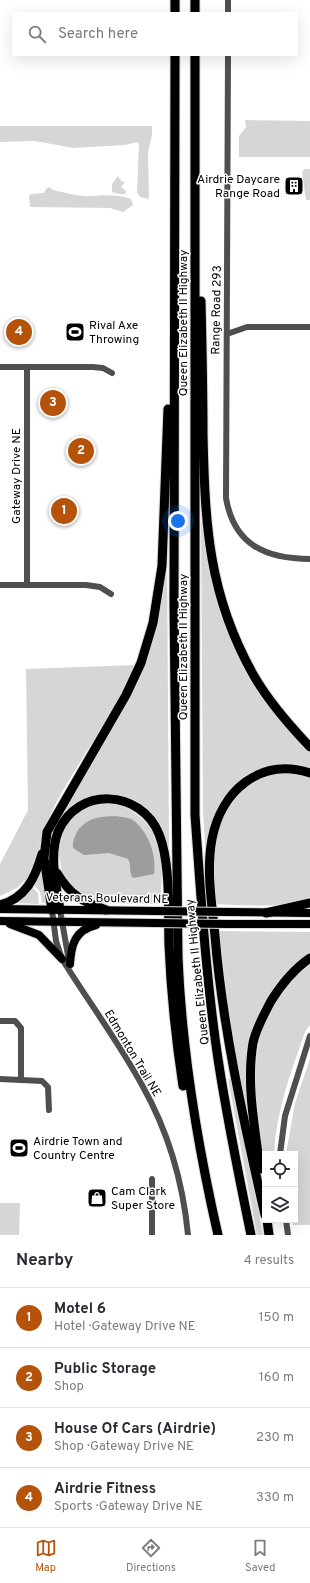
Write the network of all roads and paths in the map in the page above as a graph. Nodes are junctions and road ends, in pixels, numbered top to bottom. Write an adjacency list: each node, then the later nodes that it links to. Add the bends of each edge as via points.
1 (175, 0): 4 (highway)
2 (195, 0): 5 (highway)
3 (228, 0): 6 (street)
4 (175, 12)
5 (195, 12)
6 (228, 12)
7 (175, 56): 13 (highway, Queen Elizabeth II Highway)
8 (195, 56): 10 (highway, Queen Elizabeth II Highway)
9 (228, 56): 12 (street, Range Road 293)
10 (195, 131): 21 (highway, via 205,501 210,556 223,605 238,646 266,695); 55 (highway, Queen Elizabeth II Highway, via 195,815 218,1058)
11 (310, 327): 12 (street, via 247,327)
12 (227, 334): 17 (street, Range Road 293, via 227,504 231,520 247,541 262,551 280,558)
13 (174, 340): 23 (highway, via 169,395 162,566 153,623 126,695 51,824); 46 (highway, Queen Elizabeth II Highway, via 178,958 187,1067)
14 (0, 367): 15 (street)
15 (27, 367): 16 (street, via 93,367 103,368); 19 (street, Gateway Drive NE)
16 (112, 374)
17 (310, 559)
18 (0, 585): 19 (street)
19 (27, 585): 20 (street, via 86,585 100,587)
20 (111, 594)
21 (310, 747)
22 (310, 772): 49 (highway, via 286,768 269,771 253,776 239,786 227,800 217,822 210,852 212,904 224,1017)
23 (44, 847): 26 (highway, via 37,873 24,892 14,900); 28 (highway, via 44,858)
24 (55, 870): 28 (highway); 29 (highway, via 73,895); 46 (highway, via 54,846 58,832 68,816 83,804 105,798 126,801 147,815 159,832 165,858 171,982 180,1068 189,1121)
25 (310, 903): 30 (highway)
26 (0, 905)
27 (0, 909): 28 (main road, Veterans Boulevard NE)
28 (56, 910): 29 (main road, Veterans Boulevard NE); 33 (street, Edmonton Trail NE)
29 (106, 910): 30 (main road, Veterans Boulevard NE, bridge)
30 (266, 913): 31 (main road, Veterans Boulevard NE)
31 (310, 914)
32 (0, 921): 33 (main road, Veterans Boulevard NE); 37 (main road, via 34,932)
33 (57, 921): 34 (main road, Veterans Boulevard NE); 37 (street, Edmonton Trail NE, via 56,941); 38 (street, Edmonton Trail NE)
34 (108, 922): 35 (main road, Veterans Boulevard NE, bridge); 38 (main road, via 89,926 77,935 70,949)
35 (310, 924)
36 (310, 958): 48 (highway, via 291,974 277,993 261,1019 254,1043 250,1070)
37 (62, 959): 39 (street, Edmonton Trail NE)
38 (70, 964): 39 (street, Edmonton Trail NE)
39 (74, 980): 53 (street, Edmonton Trail NE, via 142,1085 157,1115 176,1169)
40 (0, 1021): 43 (street, via 15,1022 21,1028)
41 (310, 1036): 45 (street, via 285,1116)
42 (0, 1080): 43 (street)
43 (21, 1080): 44 (street, via 38,1080 46,1084 49,1091)
44 (49, 1110)
45 (280, 1151)
46 (204, 1175): 54 (highway, Queen Elizabeth II Highway)
47 (152, 1179): 52 (street)
48 (262, 1187)
49 (262, 1201)
50 (267, 1223): 56 (highway)
51 (286, 1223): 57 (street)
52 (152, 1235)
53 (188, 1235)
54 (218, 1235)
55 (251, 1235)
56 (269, 1235)
57 (288, 1235)

